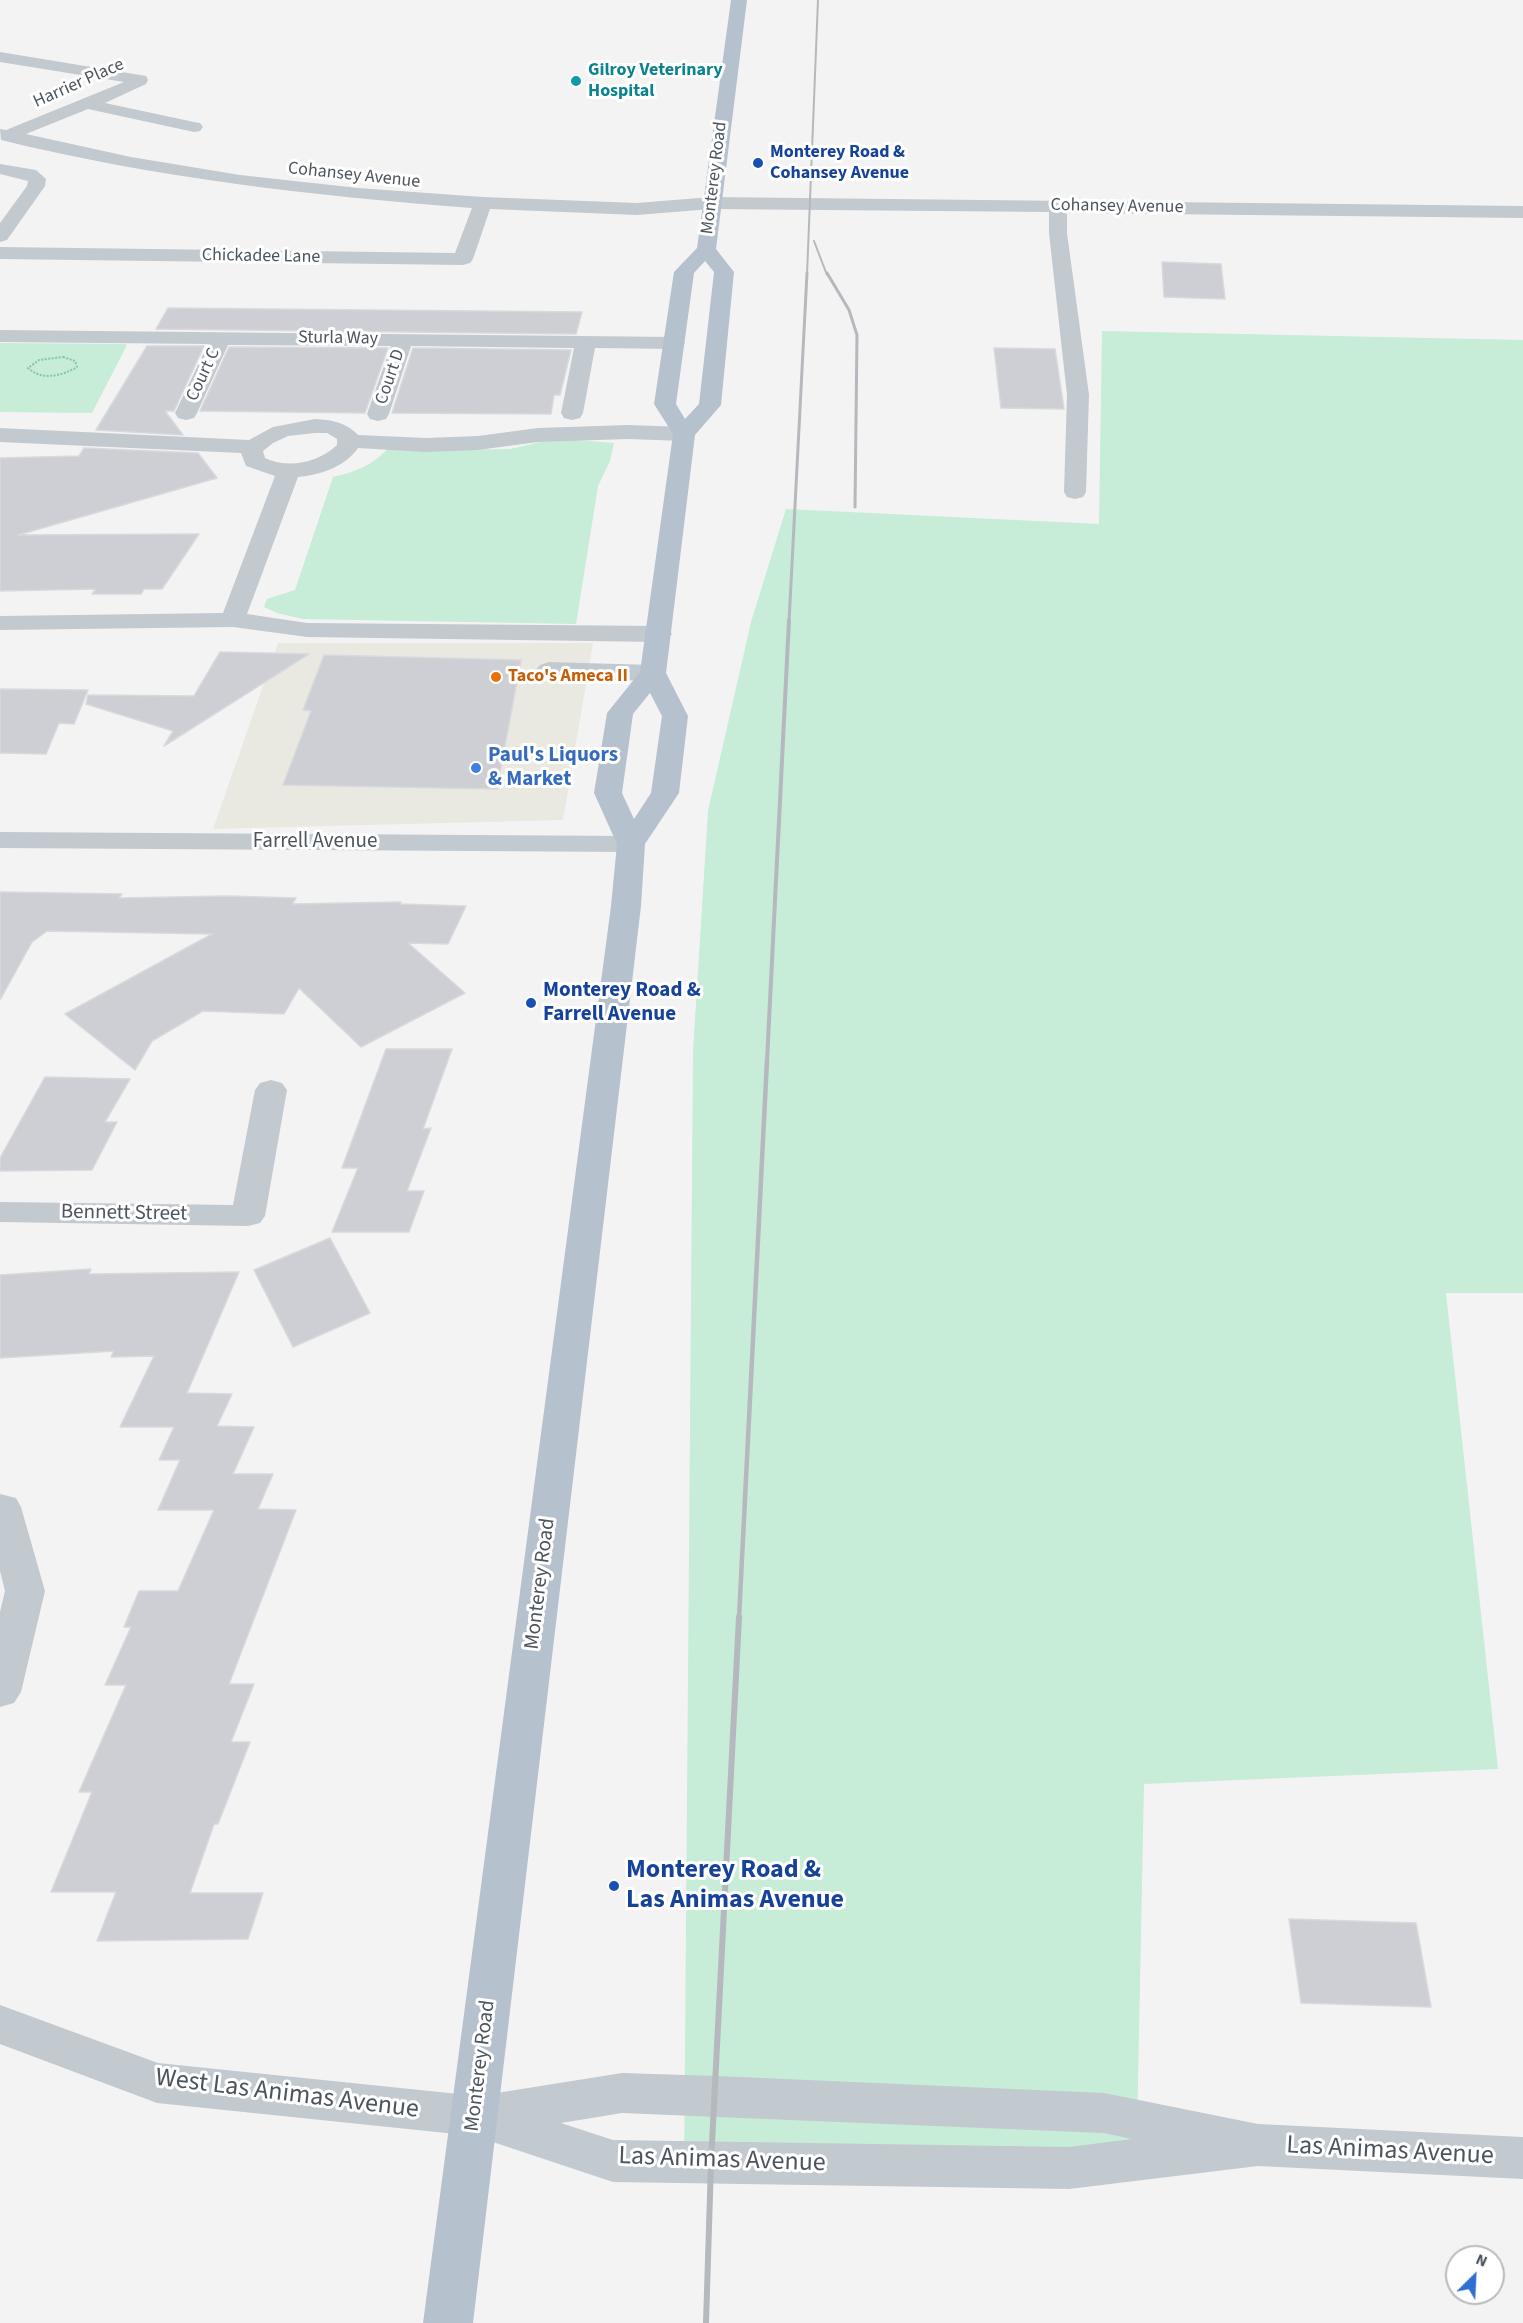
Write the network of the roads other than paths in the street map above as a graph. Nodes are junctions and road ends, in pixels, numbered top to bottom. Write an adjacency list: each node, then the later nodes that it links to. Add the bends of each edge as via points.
1 (739, 0): 10 (main road, Monterey Road)
2 (0, 57): 3 (street, Harrier Place, via 140,80)
3 (87, 104): 5 (street, Harrier Place); 6 (street)
4 (0, 116): 5 (street, Cohansey Avenue)
5 (37, 124): 7 (street, Harrier Place); 10 (street, Cohansey Avenue, via 158,150 262,166 374,179 640,192)
6 (194, 127)
7 (4, 135): 9 (street, Cohansey Avenue, via 240,180)
8 (0, 169): 13 (street, via 30,174 37,179)
9 (483, 203): 10 (street, Cohansey Avenue, via 637,209); 15 (street, Chickadee Lane, via 463,259)
10 (711, 203): 11 (street, Cohansey Avenue); 14 (main road, Monterey Road)
11 (1058, 207): 12 (street, Cohansey Avenue); 29 (street, via 1078,395)
12 (1523, 212)
13 (0, 236)
14 (706, 249): 20 (main road, Monterey Road, via 684,272); 24 (main road, Monterey Road, via 724,272 710,405)
15 (0, 253)
16 (0, 336): 17 (street, Sturla Way)
17 (221, 338): 18 (street, Sturla Way); 21 (street, Court C)
18 (403, 340): 19 (street, Sturla Way); 23 (street, Court D)
19 (586, 342): 20 (street, Sturla Way); 22 (street)
20 (675, 343): 24 (main road, Monterey Road, via 665,404)
21 (186, 412)
22 (572, 413)
23 (378, 414)
24 (684, 434): 26 (street, via 538,435 426,446); 32 (main road)
25 (0, 435): 27 (street)
26 (349, 441): 27 (street, via 341,431 315,426 290,428); 28 (street, via 343,453 333,459)
27 (255, 447): 28 (street, via 251,456 254,461 263,467)
28 (289, 470): 30 (street)
29 (1075, 492)
30 (233, 620): 31 (street); 32 (street, via 307,630)
31 (0, 623)
32 (658, 634): 34 (main road)
33 (549, 670): 34 (street)
34 (653, 672): 36 (main road, Monterey Road, via 675,716 674,731 665,793); 36 (main road, via 620,713 608,793)
35 (0, 840): 36 (street, Farrell Avenue)
36 (631, 844): 42 (main road, Monterey Road)
37 (271, 1090): 38 (street, Bennett Street, via 248,1216)
38 (0, 1212)
39 (2, 1507): 40 (street, via 25,1591)
40 (0, 1692)
41 (0, 2024): 42 (street, West Las Animas Avenue, via 157,2084)
42 (475, 2116): 43 (street, Las Animas Avenue, via 622,2093 716,2096 1104,2113); 43 (street, Las Animas Avenue, via 614,2161 1069,2168); 45 (main road, Monterey Road)
43 (1258, 2145): 44 (street, Las Animas Avenue)
44 (1523, 2158)
45 (448, 2323)

